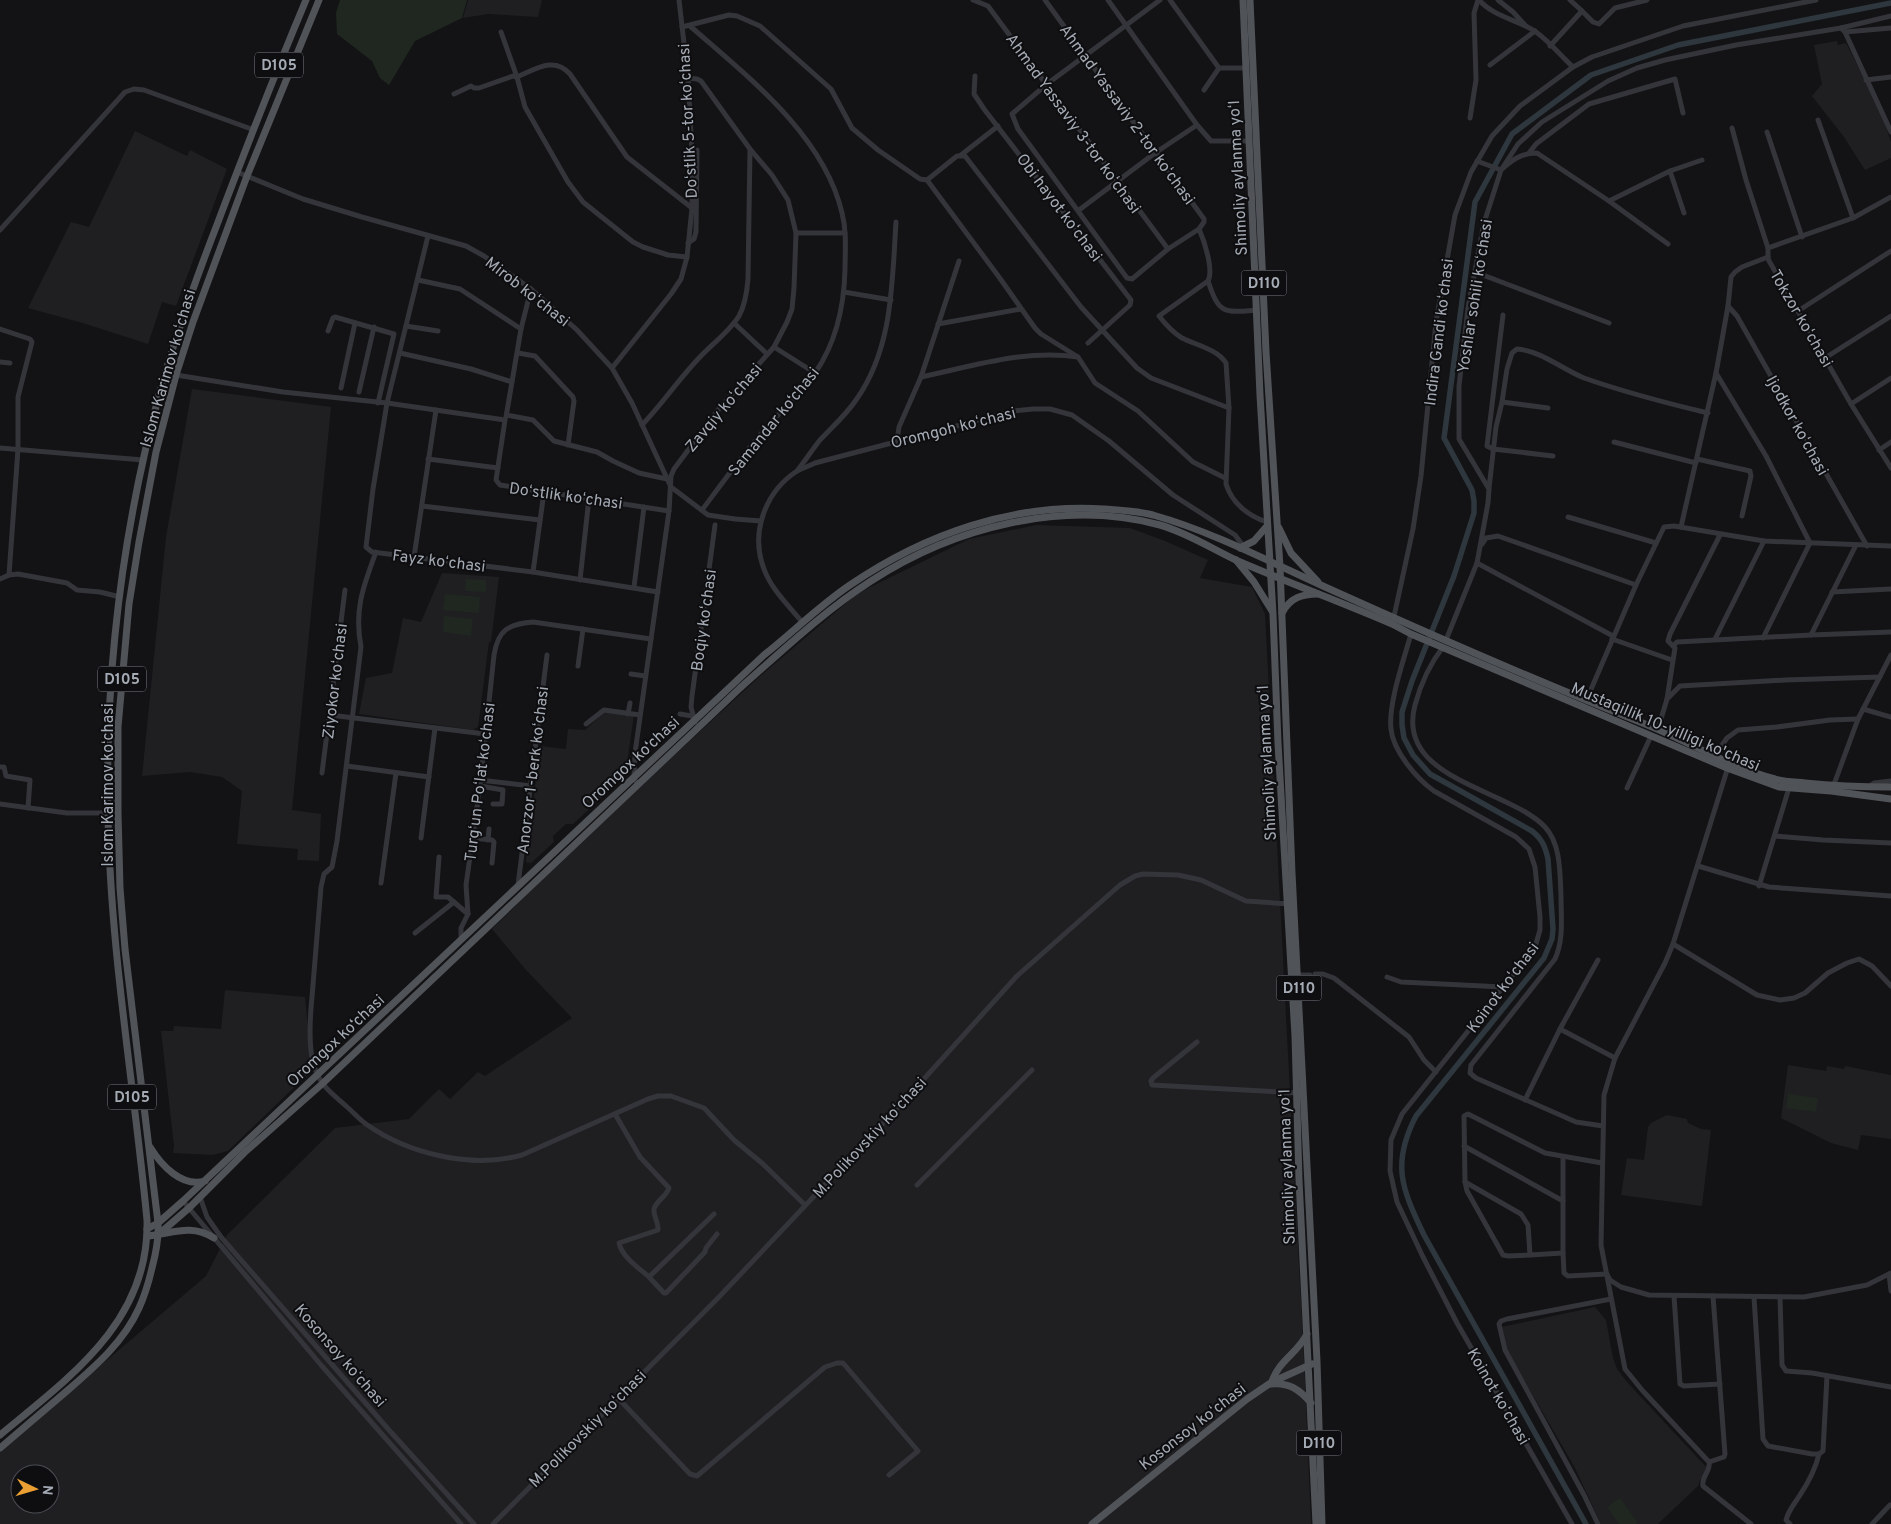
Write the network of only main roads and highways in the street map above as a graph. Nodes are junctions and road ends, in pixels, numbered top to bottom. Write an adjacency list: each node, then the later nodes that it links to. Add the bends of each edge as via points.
1 (306, 0): 5 (main road, Islom Karimov koʻchasi / D105)
2 (319, 0): 6 (main road, Islom Karimov koʻchasi / D105)
3 (1244, 0): 8 (main road, Shimoliy aylanma yoʻl / D110)
4 (1250, 0): 7 (main road, Shimoliy aylanma yoʻl / D110)
5 (294, 29): 6 (main road); 35 (main road, Islom Karimov koʻchasi / D105, via 237,172 162,385 144,460 120,597 109,717 108,814 116,946)
6 (305, 34): 30 (main road, Islom Karimov koʻchasi / D105, via 192,322 164,415 129,604 118,727 120,888)
7 (1260, 192): 8 (main road); 9 (main road, Shimoliy aylanma yoʻl / D110)
8 (1252, 194): 9 (main road, Shimoliy aylanma yoʻl / D110)
9 (1262, 352): 10 (main road, Shimoliy aylanma yoʻl / D110); 11 (main road, Shimoliy aylanma yoʻl / D110)
10 (1267, 524): 12 (main road, via 1254,541); 14 (main road, Shimoliy aylanma yoʻl / D110)
11 (1277, 524): 15 (main road, Shimoliy aylanma yoʻl / D110); 18 (main road, via 1291,553)
12 (1240, 548): 14 (main road, Oromgox ko‘chasi); 24 (main road, Oromgox ko‘chasi, via 1167,520 1125,511 1071,508 1005,516 946,534 907,551 848,586 764,655)
13 (1236, 560): 16 (main road, Oromgox ko‘chasi); 20 (main road); 24 (main road, Oromgox ko‘chasi, via 1205,543 1140,521 1064,517 1001,524 948,542 891,569 842,602)
14 (1269, 562): 15 (main road, Oromgox ko‘chasi); 16 (main road, Shimoliy aylanma yoʻl / D110)
15 (1280, 567): 17 (main road, Shimoliy aylanma yoʻl / D110); 18 (main road, Oromgox ko‘chasi)
16 (1270, 574): 17 (main road, Oromgox ko‘chasi); 20 (main road, Shimoliy aylanma yoʻl / D110)
17 (1280, 577): 19 (main road, Oromgox ko‘chasi); 20 (main road, Shimoliy aylanma yoʻl / D110)
18 (1321, 586): 21 (main road, Oromgox ko‘chasi)
19 (1322, 594): 20 (main road, via 1306,594 1293,599); 21 (main road, Oromgox ko‘chasi)
20 (1277, 615): 29 (main road, Shimoliy aylanma yoʻl / D110, via 1275,681)
21 (1393, 620): 22 (main road, via 1417,628); 22 (main road, via 1414,635)
22 (1442, 643): 23 (main road, Mustaqillik 10-yilligi ko'chasi)
23 (1585, 704): 25 (main road, Mustaqillik 10-yilligi ko'chasi, via 1651,736); 25 (main road, Mustaqillik 10-yilligi ko'chasi, via 1658,729)
24 (695, 722): 32 (main road, Oromgox ko‘chasi); 36 (main road, Oromgox ko‘chasi, via 638,786)
25 (1728, 765): 27 (main road, Mustaqillik 10-yilligi ko'chasi, via 1776,780); 27 (main road, Mustaqillik 10-yilligi ko'chasi, via 1778,787)
26 (1891, 787): 27 (main road, Mustaqillik 10-yilligi ko'chasi)
27 (1832, 788): 28 (main road, Mustaqillik 10-yilligi ko'chasi)
28 (1891, 799)
29 (1291, 904): 31 (main road, Shimoliy aylanma yoʻl / D110, via 1298,975); 33 (main road, Shimoliy aylanma yoʻl / D110)
30 (148, 1143): 32 (main road, via 161,1161 181,1179 192,1182); 34 (main road, Islom Karimov koʻchasi / D105)
31 (1308, 1179): 33 (main road); 39 (main road, Shimoliy aylanma yoʻl / D110)
32 (205, 1180): 34 (main road, Oromgox ko‘chasi)
33 (1299, 1180): 38 (main road, Shimoliy aylanma yoʻl / D110)
34 (158, 1223): 35 (main road, Oromgox ko‘chasi); 36 (main road, Islom Karimov koʻchasi / D105)
35 (147, 1233): 36 (main road); 43 (main road, Islom Karimov koʻchasi / D105, via 140,1276 120,1321 84,1362)
36 (159, 1234): 37 (main road, via 196,1230); 44 (main road, Islom Karimov koʻchasi / D105, via 149,1282 139,1309 111,1350)
37 (214, 1238)
38 (1308, 1334): 40 (main road, Shimoliy aylanma yoʻl / D110); 41 (main road, via 1299,1348 1278,1368)
39 (1317, 1361): 40 (main road, Kosonsoy koʻchasi); 47 (main road, Shimoliy aylanma yoʻl / D110)
40 (1309, 1366): 41 (main road, Kosonsoy koʻchasi); 42 (main road, Shimoliy aylanma yoʻl / D110)
41 (1270, 1383): 42 (main road, via 1291,1386); 45 (main road, Kosonsoy koʻchasi)
42 (1311, 1404): 46 (main road, Shimoliy aylanma yoʻl / D110)
43 (0, 1435)
44 (0, 1448)
45 (1092, 1524)
46 (1316, 1524)
47 (1322, 1524)

